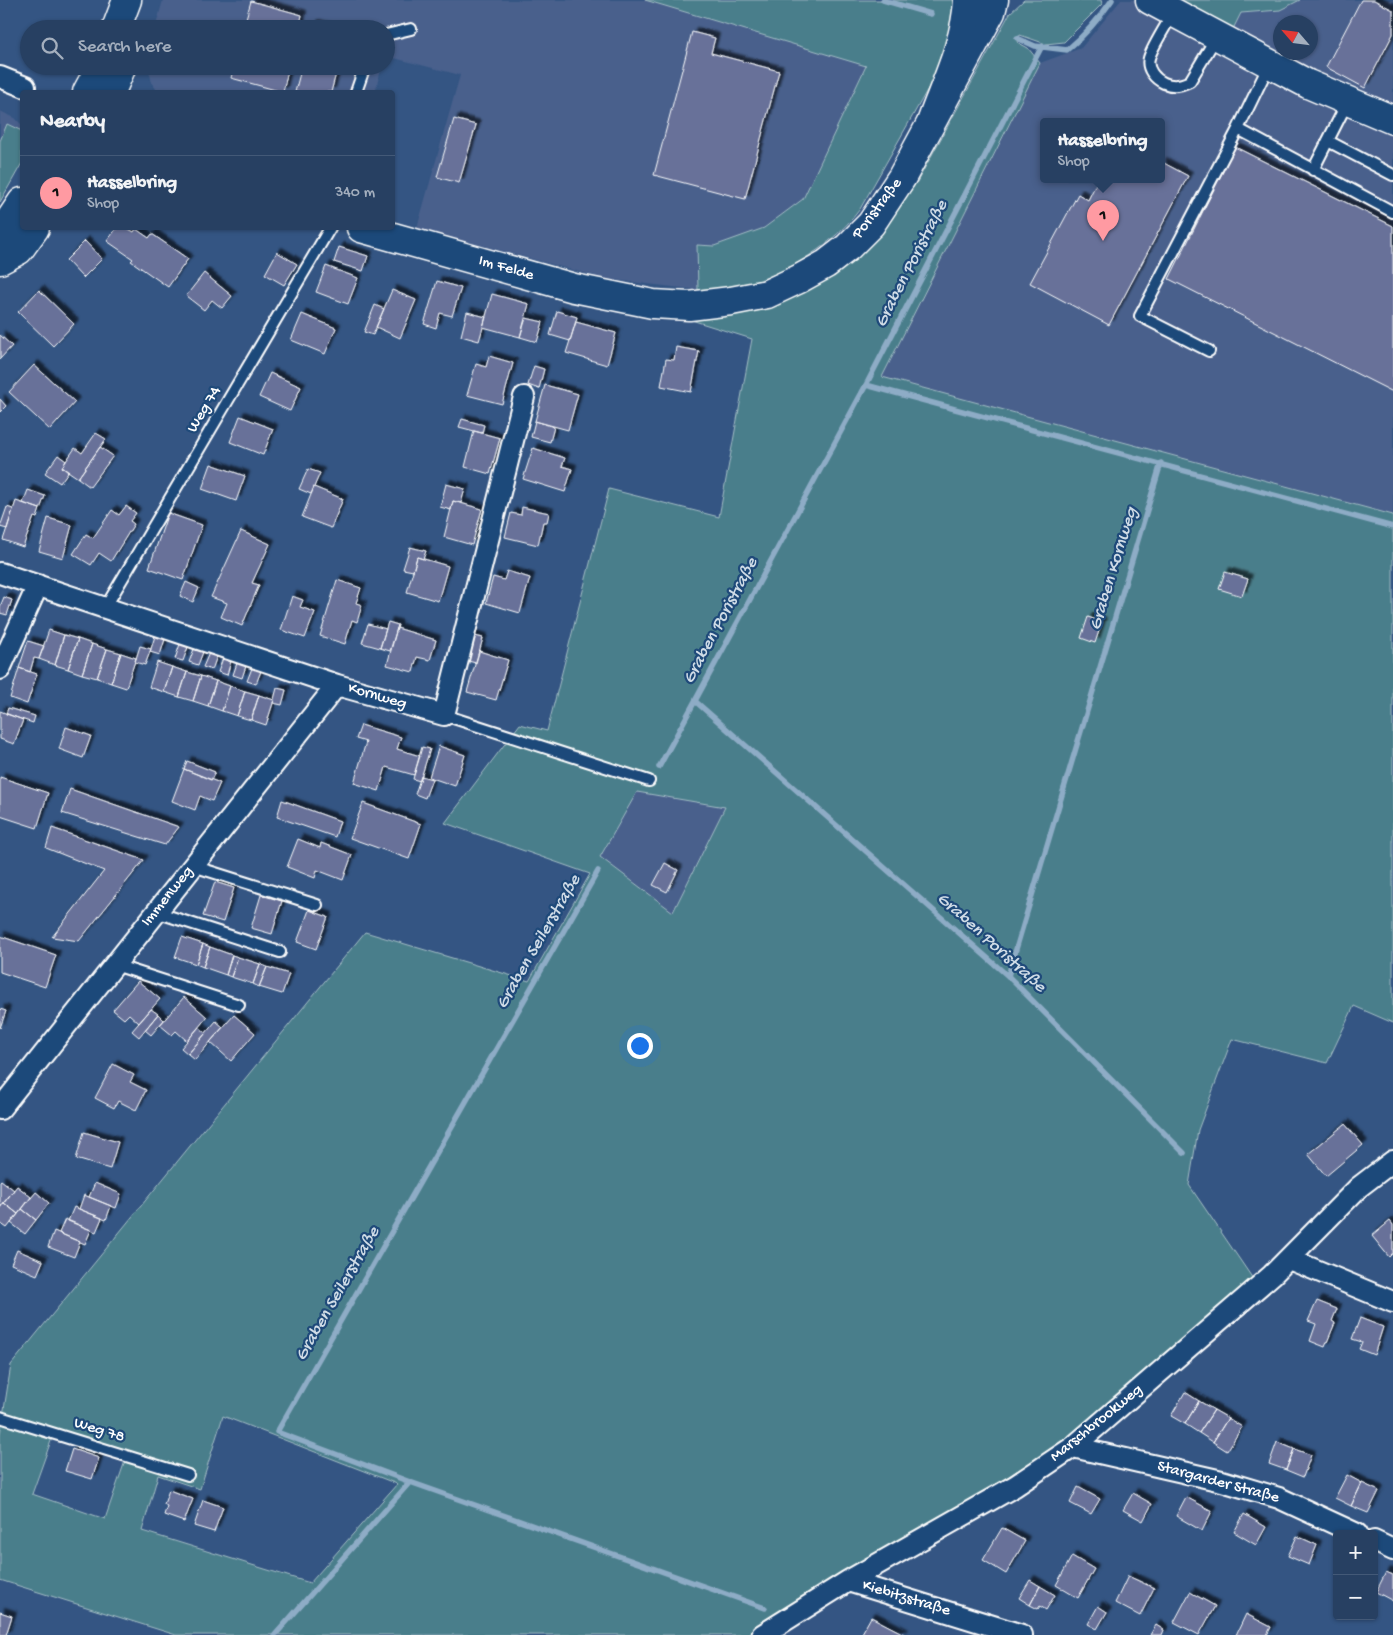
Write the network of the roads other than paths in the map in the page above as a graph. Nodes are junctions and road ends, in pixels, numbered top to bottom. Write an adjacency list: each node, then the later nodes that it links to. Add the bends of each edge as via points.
1 (127, 0): 5 (main road)
2 (143, 0): 6 (main road)
3 (989, 3): 32 (main road, Poristraße, via 967,14 932,120 902,177 870,224 848,247 826,264 767,294 689,306)
4 (1162, 6): 9 (main road); 9 (lane, via 1148,59 1150,70 1158,80 1168,85 1183,85 1190,81)
5 (119, 20)
6 (137, 20)
7 (411, 30): 8 (lane)
8 (395, 33)
9 (1217, 35): 10 (main road)
10 (1270, 63): 19 (main road); 21 (lane)
11 (96, 75): 16 (main road)
12 (118, 75): 17 (main road)
13 (362, 75): 18 (lane)
14 (0, 76): 15 (street)
15 (25, 87)
16 (88, 90)
17 (112, 90)
18 (357, 90)
19 (1347, 102): 20 (main road); 22 (lane)
20 (1393, 120)
21 (1238, 129): 23 (lane); 33 (lane, via 1140,316)
22 (1328, 141): 23 (lane); 24 (lane)
23 (1313, 170): 26 (lane)
24 (1393, 174)
25 (20, 205): 30 (main road)
26 (1393, 212)
27 (34, 230): 31 (main road, via 19,250)
28 (329, 230): 37 (lane, Weg 74)
29 (368, 230): 32 (main road, Im Felde, via 574,288)
30 (1, 235)
31 (0, 260)
32 (653, 304)
33 (1209, 351)
34 (524, 397): 40 (street)
35 (0, 573): 36 (street, Kornweg)
36 (38, 585): 37 (street, Kornweg); 38 (street)
37 (105, 608): 39 (street, Kornweg)
38 (0, 669)
39 (337, 685): 40 (street, Kornweg); 42 (street, Immenweg)
40 (444, 715): 41 (lane)
41 (649, 782)
42 (193, 866): 43 (lane); 44 (street, Immenweg)
43 (317, 905)
44 (156, 912): 45 (lane); 46 (street, Immenweg)
45 (280, 952)
46 (115, 965): 47 (lane); 48 (street, Immenweg)
47 (239, 1005)
48 (0, 1109)
49 (1393, 1162): 50 (street, Marschbrookweg, via 1359,1187)
50 (1289, 1259): 51 (street); 53 (street, Marschbrookweg)
51 (1393, 1302)
52 (0, 1416): 54 (lane, Weg 78)
53 (1073, 1447): 55 (street, Stargarder Straße, via 1278,1498); 58 (street, Marschbrookweg, via 1015,1486)
54 (188, 1475)
55 (1349, 1530)
56 (1378, 1543): 57 (street)
57 (1393, 1550)
58 (848, 1581): 59 (street, Marschbrookweg); 60 (street, Kiebitzstraße)
59 (762, 1635)
60 (1022, 1635)

